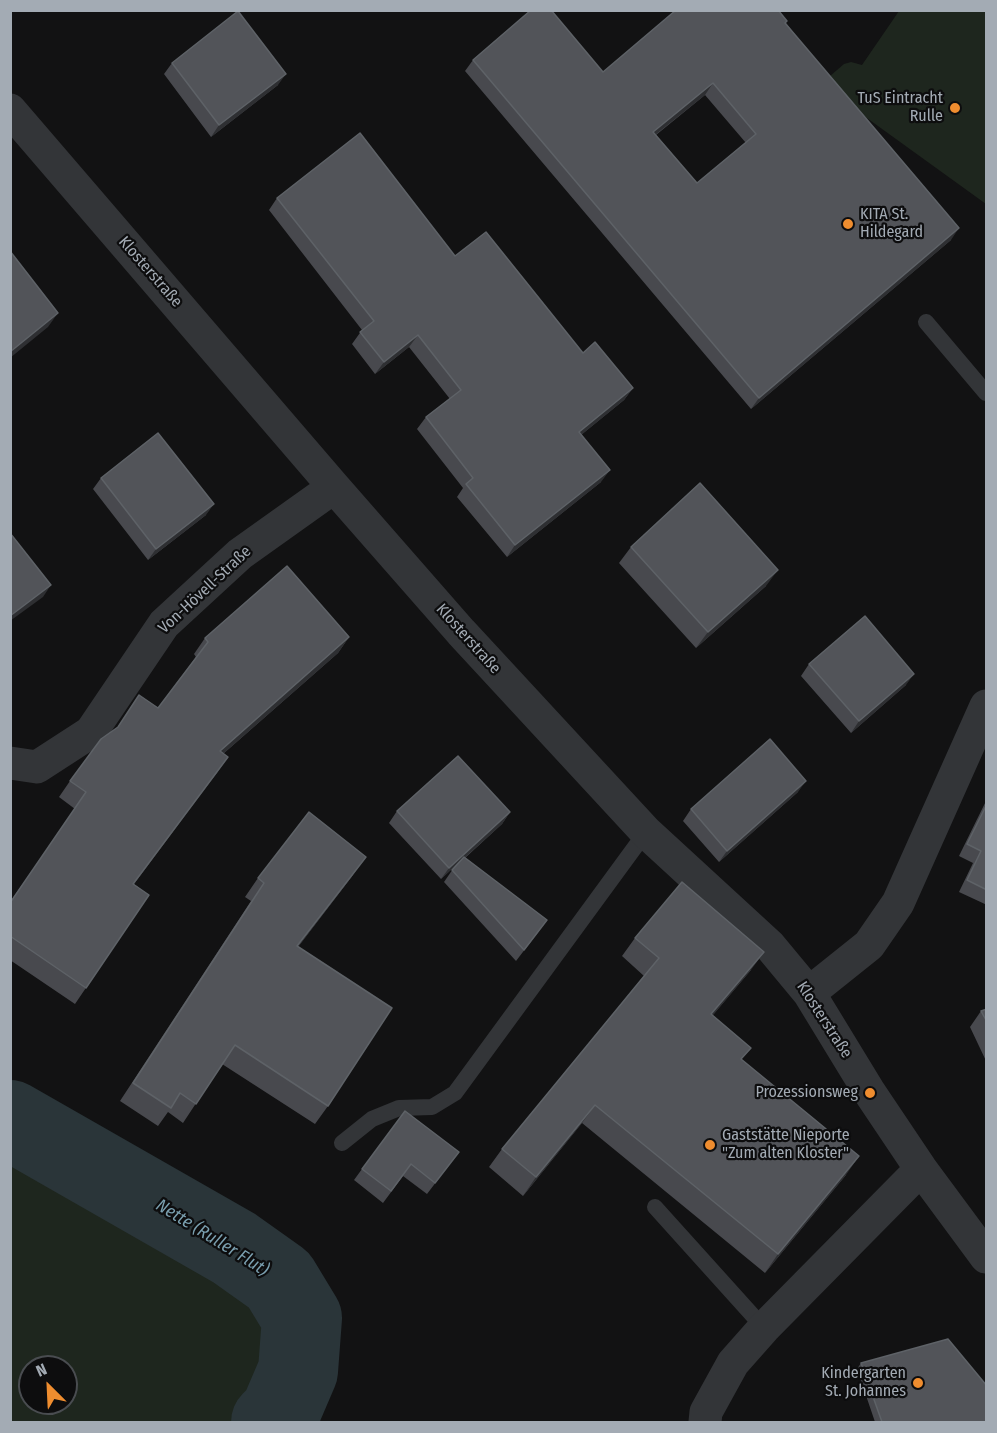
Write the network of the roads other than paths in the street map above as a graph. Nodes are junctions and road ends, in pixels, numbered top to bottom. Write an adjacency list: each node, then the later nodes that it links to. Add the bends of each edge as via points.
1 (10, 110): 4 (street, Klosterstraße)
2 (926, 322): 3 (lane)
3 (987, 393)
4 (334, 487): 6 (street, Von-Hövell-Straße, via 240,554 164,624 91,732 37,766); 7 (street, Klosterstraße, via 461,632)
5 (987, 706): 8 (street, via 898,903 869,945)
6 (10, 763)
7 (646, 832): 8 (street, Klosterstraße, via 770,946); 9 (lane, via 455,1093 432,1107 399,1108 372,1119)
8 (809, 993): 10 (street, Klosterstraße)
9 (342, 1143)
10 (921, 1169): 12 (street, Klosterstraße); 13 (street)
11 (655, 1207): 13 (lane)
12 (987, 1257)
13 (764, 1328): 14 (street, via 734,1363 706,1412)
14 (705, 1422)

